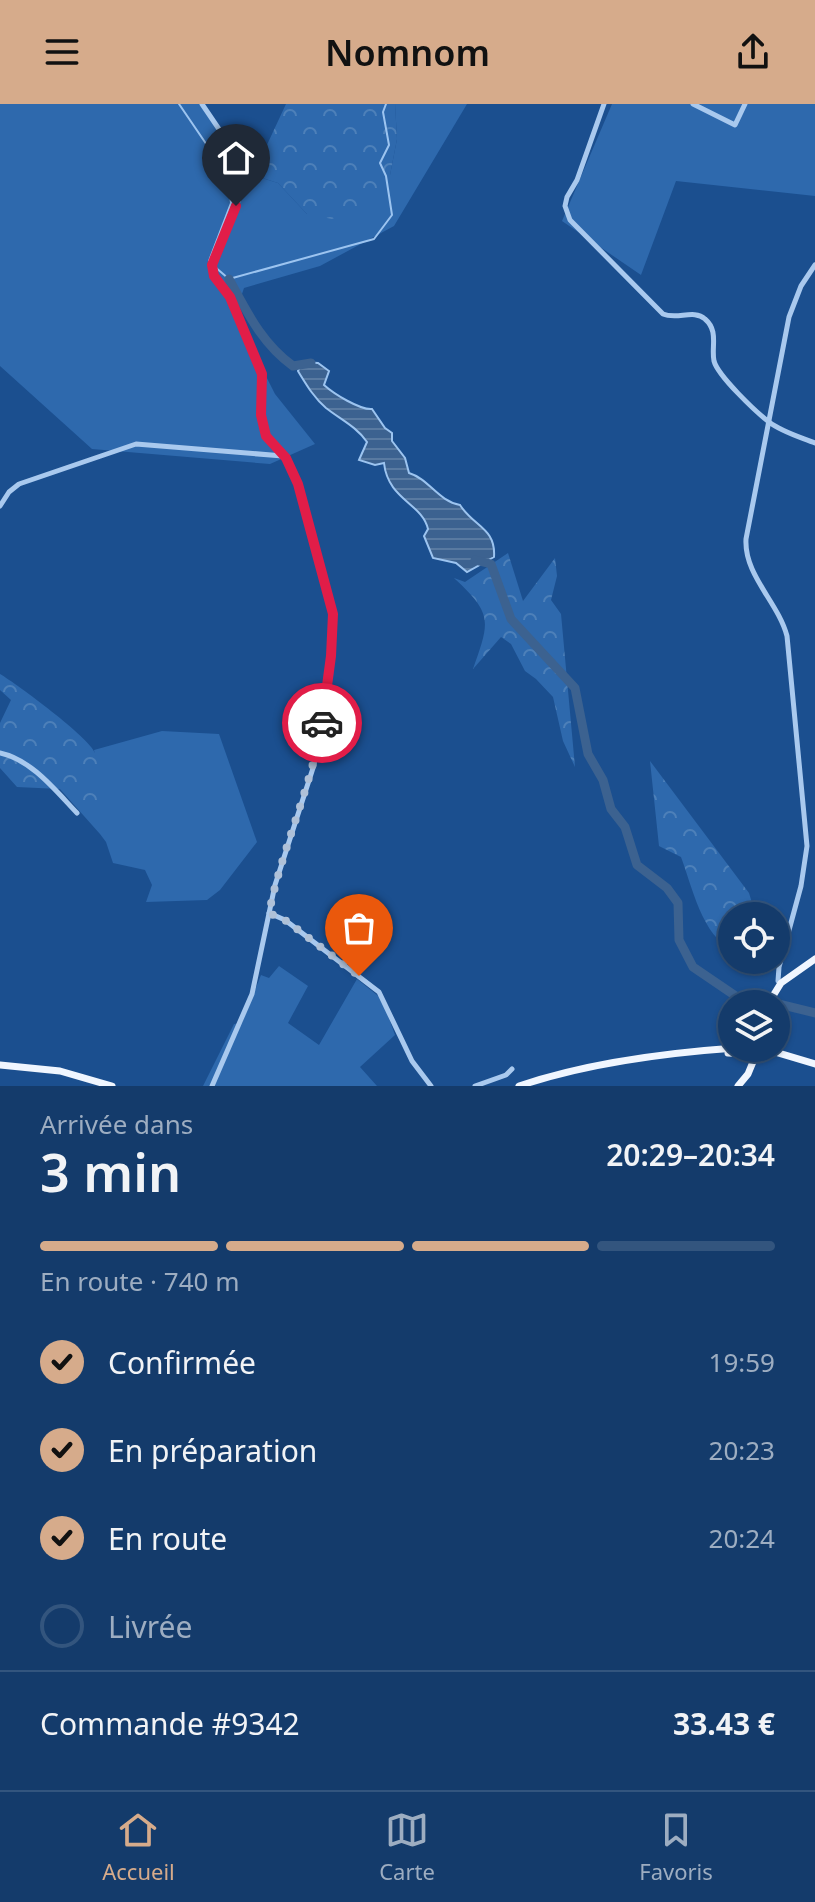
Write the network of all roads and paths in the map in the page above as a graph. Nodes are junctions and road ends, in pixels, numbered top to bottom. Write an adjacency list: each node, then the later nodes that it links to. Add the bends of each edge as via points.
1 (202, 104): 8 (street, via 246,169 247,179 212,263 262,374 266,436)
2 (604, 104): 6 (street, via 567,197 566,214 663,314 697,315 708,322 718,370)
3 (693, 104): 4 (street, via 731,125 738,122)
4 (745, 104)
5 (815, 265): 6 (street, via 789,317)
6 (768, 421): 7 (street); 14 (street, via 746,547 787,636 807,837 803,876 779,967)
7 (815, 443)
8 (284, 456): 9 (street, via 128,446 19,484); 12 (street, via 298,484 333,614 319,744)
9 (0, 506)
10 (0, 753): 11 (street, via 15,756)
11 (77, 813)
12 (269, 913): 27 (street, via 252,994); 28 (street, via 379,992 412,1061)
13 (815, 959): 14 (main road)
14 (781, 983): 15 (main road)
15 (776, 990)
16 (718, 1051): 17 (main road)
17 (710, 1052): 18 (main road); 30 (main road, via 601,1066)
18 (718, 1052)
19 (790, 1058): 22 (main road)
20 (745, 1062): 25 (main road)
21 (753, 1062): 25 (main road)
22 (815, 1064)
23 (0, 1065): 26 (main road, via 60,1071)
24 (512, 1069): 29 (street)
25 (739, 1085)
26 (112, 1086)
27 (212, 1086)
28 (431, 1086)
29 (475, 1086)
30 (519, 1086)

